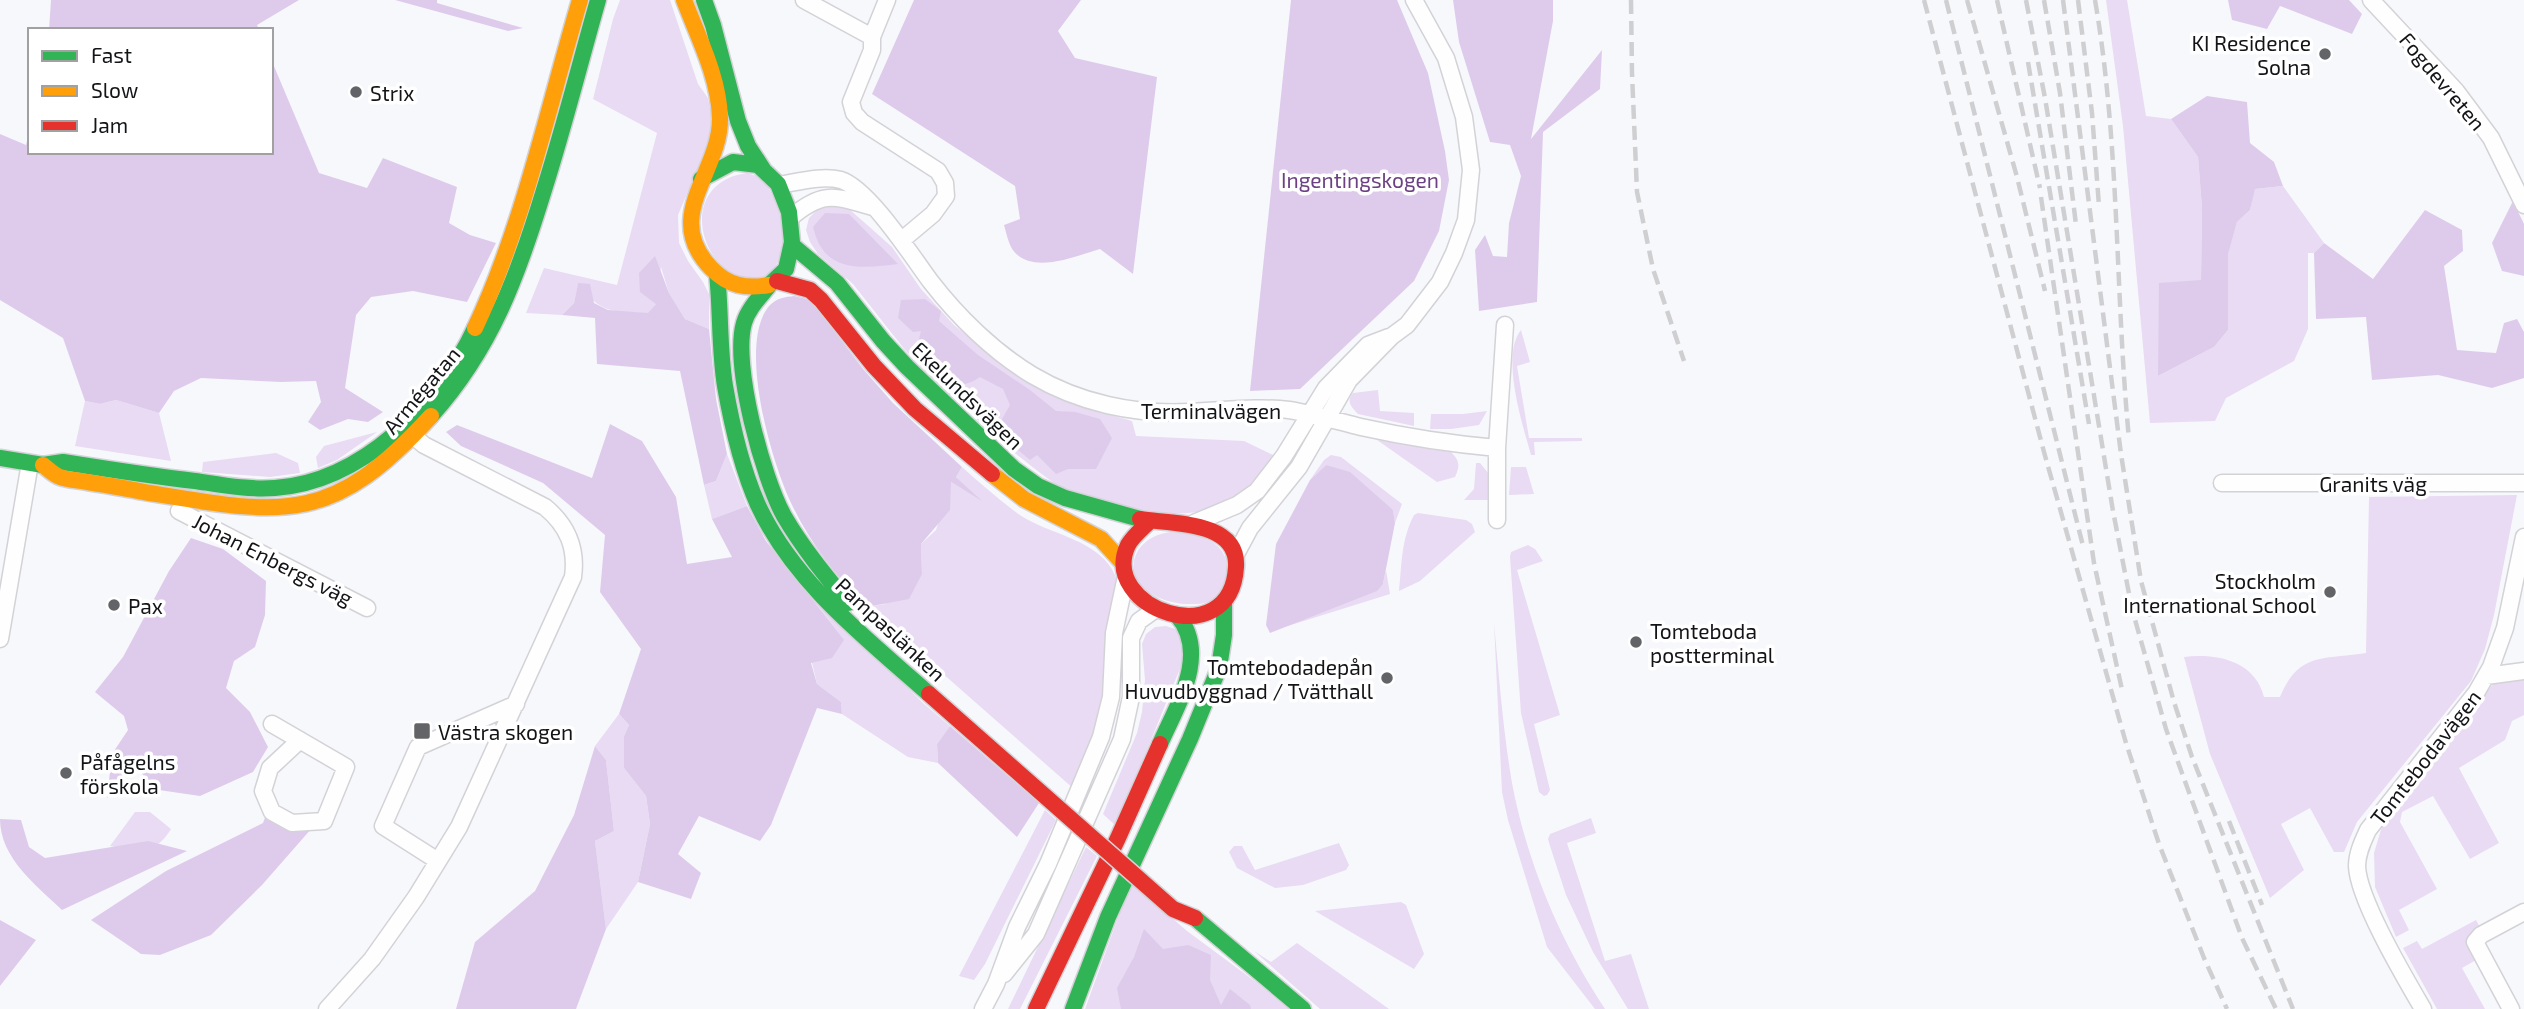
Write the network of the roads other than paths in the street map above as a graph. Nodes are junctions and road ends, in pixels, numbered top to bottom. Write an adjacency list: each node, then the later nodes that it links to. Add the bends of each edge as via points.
1 (579, 0): 22 (main road, Armégatan, via 521,204 485,306)
2 (684, 0): 11 (main road, via 718,99 720,121)
3 (704, 0): 10 (main road, via 738,121)
4 (804, 0): 9 (street)
5 (887, 0): 9 (street)
6 (1414, 0): 21 (street, via 1446,58 1464,117 1470,194 1462,231 1440,282 1407,325)
7 (2371, 0): 13 (street, Fogdevreten, via 2477,119)
8 (598, 4): 22 (main road, Armégatan, via 555,158 503,309 475,359)
9 (872, 37): 16 (street, via 872,50 851,102 854,113 939,171 945,183 942,204)
10 (764, 170): 11 (main road, via 733,160); 12 (main road)
11 (701, 179): 18 (main road, via 691,209 691,230 701,254)
12 (779, 185): 14 (street, Terminalvägen, via 821,178 842,180 858,189); 15 (main road)
13 (2524, 205)
14 (873, 207): 15 (street, via 823,197); 16 (street, Terminalvägen)
15 (790, 218): 17 (main road)
16 (902, 240): 23 (street, Terminalvägen, via 967,322 1031,375 1059,389 1135,411 1262,409)
17 (792, 245): 19 (main road, via 791,258); 33 (main road, Ekelundsvägen, via 836,283 931,394 1034,484 1083,505)
18 (717, 274): 19 (main road, Ekelundsvägen, via 742,288); 46 (main road, Pampaslänken, via 724,383 743,464 759,508 816,588)
19 (773, 284): 37 (main road, Ekelundsvägen, via 810,290 915,409 1024,499 1101,539); 46 (main road, Pampaslänken, via 750,310 742,339 762,457 777,502 853,609)
20 (1505, 325): 26 (street)
21 (1392, 336): 23 (street, via 1368,345 1326,388); 24 (street, via 1349,380)
22 (425, 413): 25 (main road, Armégatan)
23 (1310, 414): 24 (street, Terminalvägen); 34 (street, via 1257,491)
24 (1327, 418): 26 (street, Terminalvägen); 36 (street, via 1299,467 1250,528)
25 (406, 431): 28 (main road, Armégatan, via 384,465 326,498 297,507 264,508 180,498 59,477); 47 (street, via 545,507 561,523 574,550 573,577)
26 (1497, 448): 32 (street)
27 (0, 458): 28 (main road, Armégatan)
28 (36, 464): 43 (street)
29 (2221, 483): 30 (street, Granits väg)
30 (2524, 483)
31 (178, 511): 40 (street, Johan Enbergs väg)
32 (1497, 520)
33 (1150, 521): 34 (main road); 37 (main road, via 1136,531)
34 (1194, 523): 36 (main road, via 1219,535)
35 (2524, 537): 45 (street, Tomtebodavägen, via 2499,648)
36 (1235, 556): 39 (main road, via 1234,583)
37 (1123, 563): 38 (main road)
38 (1125, 581): 41 (main road); 52 (street, via 1114,633 1108,718)
39 (1224, 604): 42 (main road, via 1211,611); 56 (main road, via 1219,668 1108,917)
40 (367, 608)
41 (1156, 609): 42 (main road); 52 (street, via 1139,621 1131,638 1129,708 1108,772 1036,934)
42 (1177, 615): 55 (main road, via 1190,631 1192,642 1187,679 1156,755)
43 (0, 639)
44 (2524, 671): 45 (street)
45 (2486, 676): 58 (street, Tomtebodavägen, via 2368,830 2359,851 2358,878)
46 (933, 690): 57 (main road, Pampaslänken, bridge, via 1173,908 1195,918)
47 (516, 704): 50 (street, via 459,827); 50 (street, via 415,742 383,826)
48 (272, 724): 49 (street)
49 (300, 740): 49 (street, via 346,767 324,821 292,823 272,812 263,791 270,768)
50 (438, 860): 53 (street, via 372,959)
51 (2524, 912): 59 (street, via 2474,942)
52 (996, 984): 54 (street)
53 (327, 1009)
54 (983, 1009)
55 (1035, 1009)
56 (1073, 1009)
57 (1303, 1009)
58 (2423, 1009)
59 (2511, 1009)

